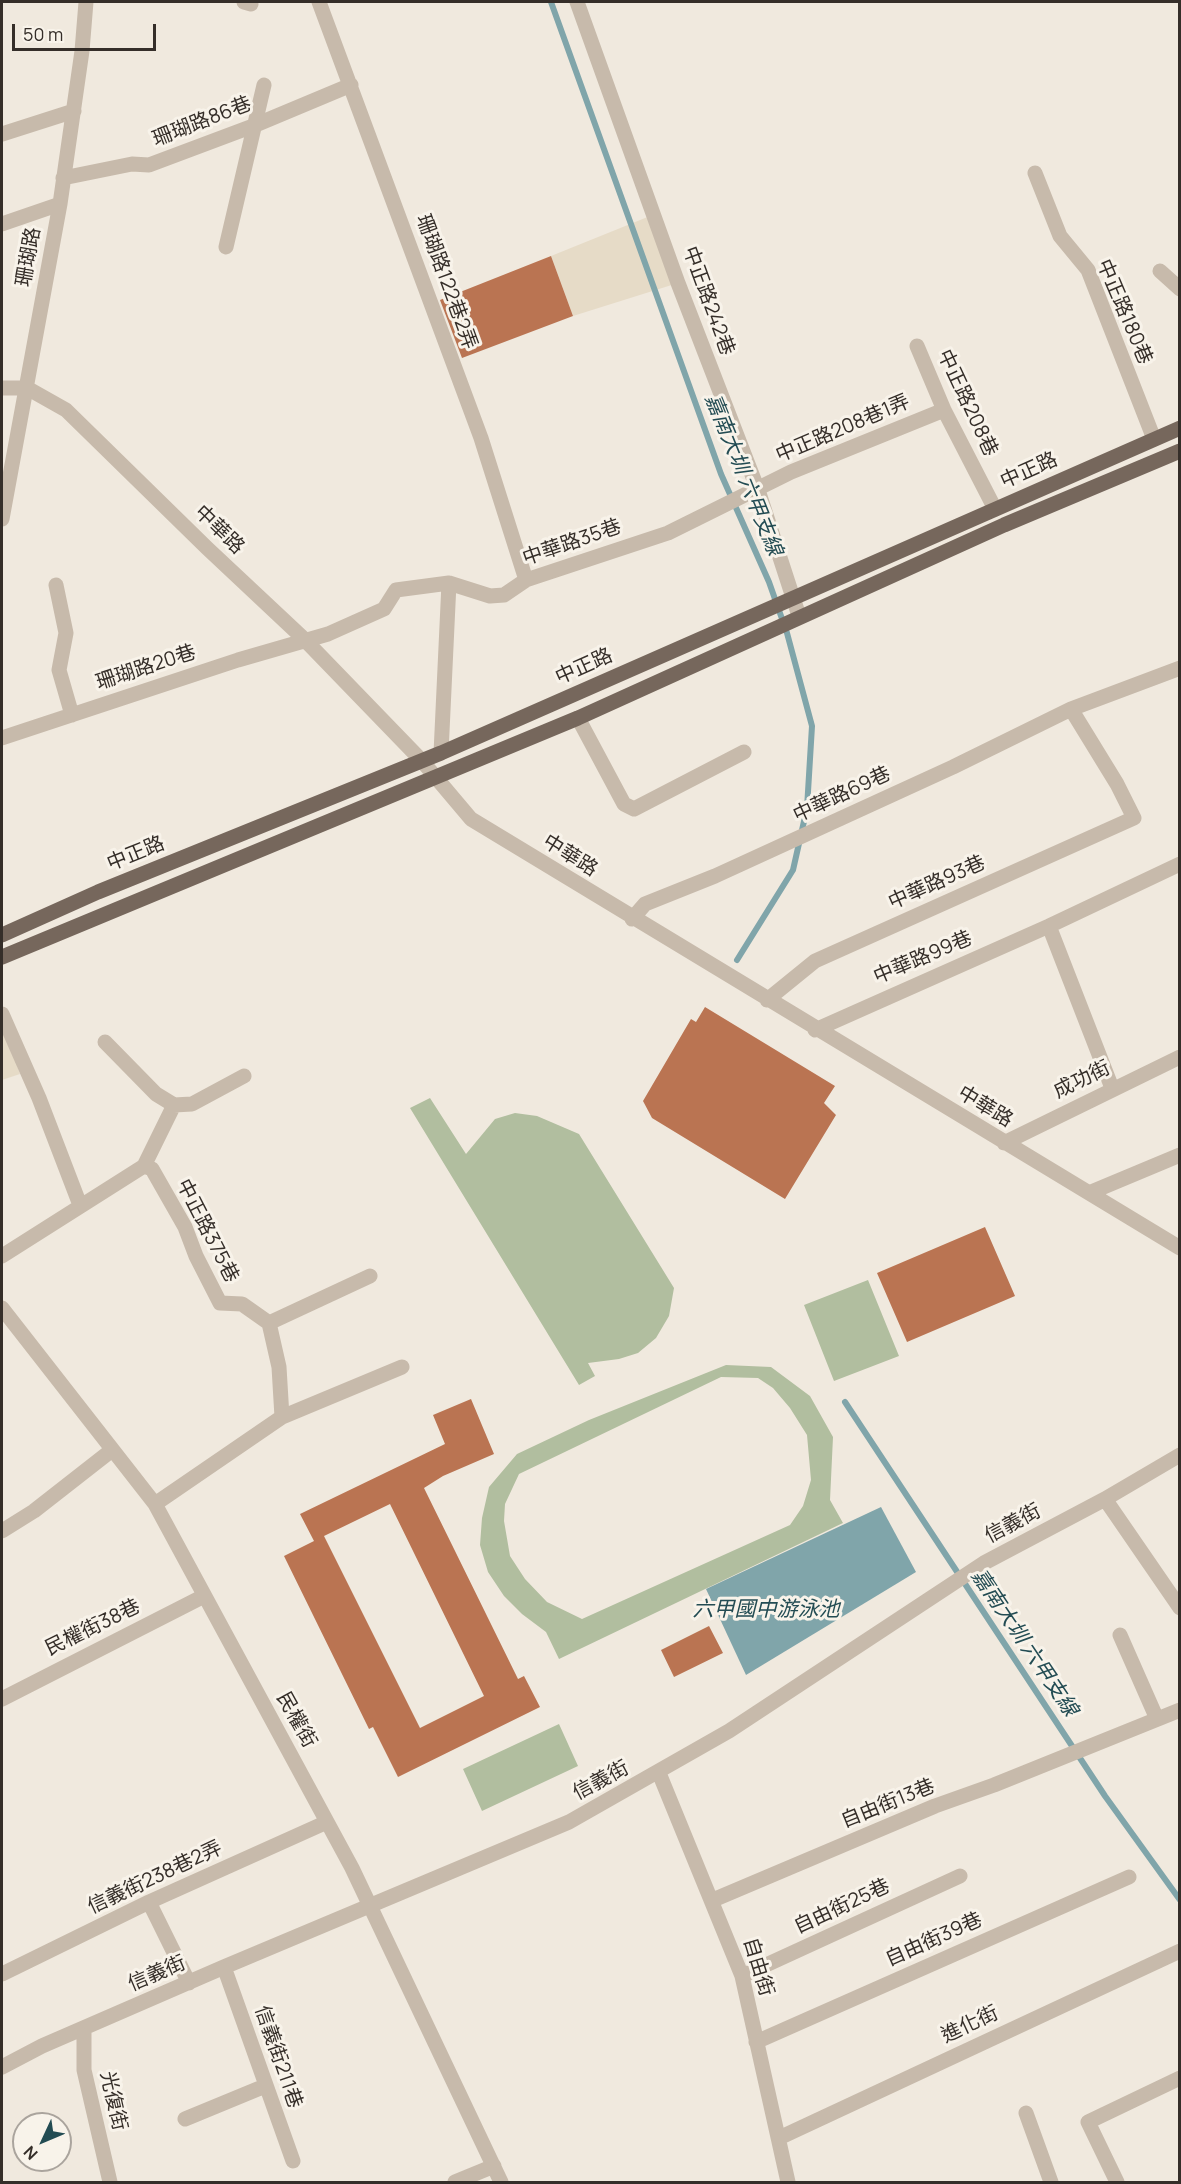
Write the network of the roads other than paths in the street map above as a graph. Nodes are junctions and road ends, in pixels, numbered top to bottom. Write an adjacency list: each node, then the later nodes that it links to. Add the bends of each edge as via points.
1 (86, 2): 6 (street, 珊瑚路)
2 (320, 2): 5 (street, 珊瑚路122巷2弄)
3 (577, 2): 23 (street, 中正路242巷, via 678,283)
4 (264, 85): 7 (street)
5 (351, 85): 7 (street, 珊瑚路86巷); 26 (street, 珊瑚路122巷2弄, via 481,438)
6 (74, 111): 8 (street); 10 (street, 珊瑚路)
7 (253, 126): 10 (street, 珊瑚路86巷, via 149,165 132,164); 13 (street)
8 (2, 134)
9 (1035, 173): 21 (street, 中正路180巷, via 1059,236 1088,270)
10 (63, 178): 11 (street, 珊瑚路)
11 (60, 204): 12 (street); 18 (street, 珊瑚路)
12 (2, 224)
13 (226, 247)
14 (1160, 271): 15 (street)
15 (1179, 289)
16 (917, 346): 19 (street, 中正路208巷)
17 (2, 388): 18 (street)
18 (27, 388): 25 (street, 珊瑚路); 31 (street, 中華路, via 66,410)
19 (944, 410): 23 (street, 中正路208巷1弄, via 791,472); 24 (street, 中正路208巷)
20 (1179, 428): 21 (main road, 中正路)
21 (1154, 439): 24 (main road, 中正路)
22 (1179, 452): 30 (main road, 中正路)
23 (758, 490): 26 (street, 中華路35巷, via 668,533); 29 (street, 中正路242巷)
24 (995, 509): 29 (main road, 中正路)
25 (2, 519)
26 (526, 580): 27 (street, 中華路35巷, via 504,595 490,596)
27 (449, 583): 31 (street, 中華路35巷, via 396,590 384,609 328,634); 38 (street)
28 (56, 585): 34 (street, via 66,633 59,670)
29 (792, 598): 30 (street, 中正路242巷); 38 (main road, 中正路)
30 (799, 616): 35 (main road, 中正路)
31 (304, 639): 34 (street, 珊瑚路20巷); 39 (street, 中華路)
32 (1179, 668): 33 (street, 中華路69巷)
33 (1071, 709): 42 (street, 中華路69巷, via 716,876 645,904); 46 (street, 中華路93巷, via 1134,818 815,961)
34 (72, 714): 36 (street, 珊瑚路20巷)
35 (578, 718): 37 (street, via 624,804 634,809); 40 (main road, 中正路)
36 (2, 738)
37 (744, 752)
38 (441, 753): 39 (main road, 中正路)
39 (422, 761): 40 (street, 中華路); 44 (main road, 中正路)
40 (435, 777): 42 (street, 中華路, via 471,819); 45 (main road, 中正路)
41 (1179, 864): 43 (street, 中華路99巷)
42 (632, 919): 46 (street, 中華路)
43 (1049, 926): 48 (street, 中華路99巷); 52 (street)
44 (2, 934)
45 (2, 957)
46 (767, 1000): 48 (street, 中華路)
47 (2, 1014): 58 (street)
48 (815, 1030): 54 (street, 中華路)
49 (105, 1042): 53 (street, via 156,1094)
50 (1179, 1057): 52 (street, 成功街)
51 (244, 1076): 53 (street, via 192,1104)
52 (1112, 1088): 54 (street, 成功街)
53 (174, 1105): 56 (street)
54 (1004, 1143): 57 (street, 中華路)
55 (1179, 1155): 57 (street)
56 (144, 1166): 58 (street); 63 (street, 中正路375巷, via 152,1169 185,1227 220,1303 242,1304)
57 (1089, 1193): 59 (street, 中華路)
58 (80, 1205): 60 (street)
59 (1179, 1248)
60 (2, 1256)
61 (370, 1276): 63 (street)
62 (2, 1308): 66 (street, 民權街)
63 (269, 1323): 65 (street, via 279,1367)
64 (402, 1367): 65 (street)
65 (282, 1417): 69 (street)
66 (112, 1450): 69 (street, 民權街); 70 (street)
67 (1179, 1455): 68 (street, 信義街)
68 (1105, 1499): 72 (street); 77 (street, 信義街, via 984,1563)
69 (155, 1504): 71 (street, 民權街)
70 (2, 1531)
71 (204, 1596): 74 (street, 民權街38巷); 78 (street, 民權街)
72 (1179, 1608)
73 (1120, 1635): 76 (street)
74 (2, 1699)
75 (1179, 1710): 76 (street, 自由街13巷)
76 (1157, 1719): 81 (street, 自由街13巷, via 935,1806)
77 (659, 1773): 81 (street, 自由街); 83 (street, 信義街, via 569,1822)
78 (327, 1822): 82 (street, 信義街238巷2弄); 83 (street, 民權街)
79 (960, 1876): 87 (street, 自由街25巷)
80 (1129, 1877): 90 (street, 自由街39巷)
81 (712, 1900): 87 (street, 自由街)
82 (149, 1902): 86 (street, 信義街238巷2弄); 88 (street)
83 (370, 1905): 85 (street, 信義街); 98 (street, 民權街)
84 (1179, 1951): 96 (street, 進化街)
85 (224, 1967): 88 (street, 信義街); 93 (street, 信義街211巷)
86 (2, 1974)
87 (742, 1976): 90 (street, 自由街)
88 (189, 1983): 89 (street, 信義街)
89 (84, 2028): 91 (street, 信義街); 99 (street, 光復街, via 84,2070)
90 (756, 2042): 96 (street, 自由街)
91 (2, 2066)
92 (1179, 2078): 104 (street, via 1088,2122)
93 (266, 2086): 95 (street); 97 (street, 信義街211巷)
94 (1026, 2113): 103 (street)
95 (185, 2119)
96 (779, 2138): 102 (street, 自由街)
97 (293, 2161)
98 (494, 2166): 100 (street); 101 (street, 民權街)
99 (110, 2182)
100 (455, 2182)
101 (501, 2182)
102 (788, 2182)
103 (1051, 2182)
104 (1117, 2182)

